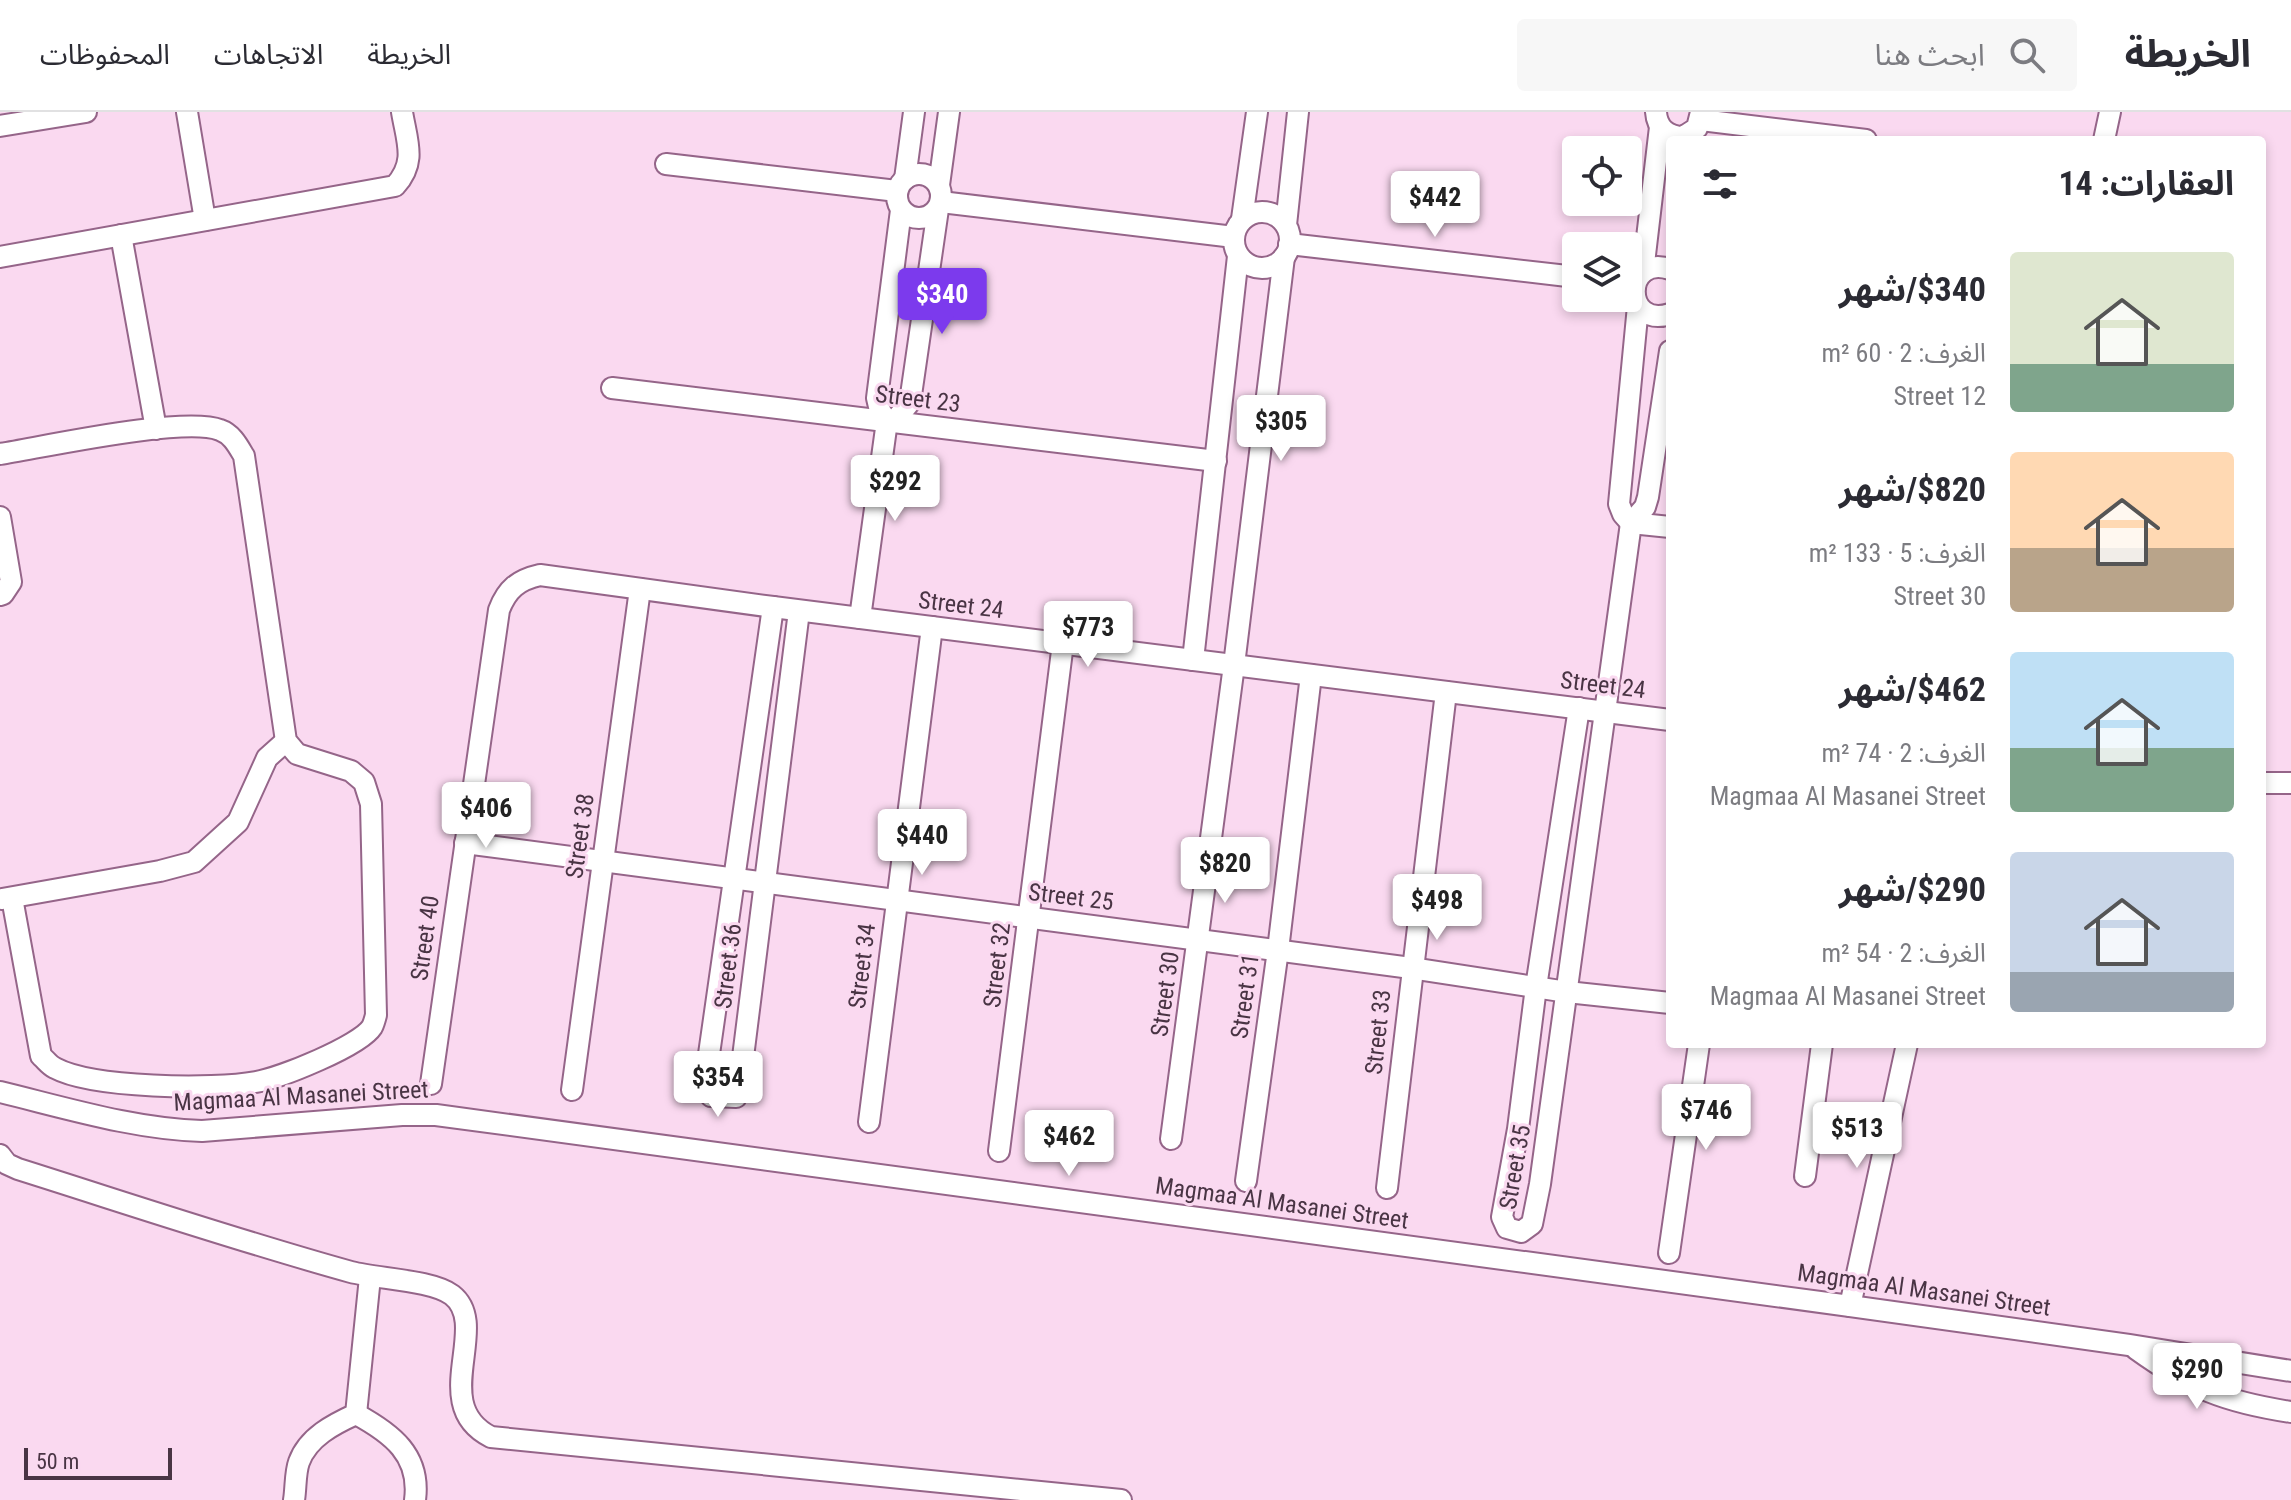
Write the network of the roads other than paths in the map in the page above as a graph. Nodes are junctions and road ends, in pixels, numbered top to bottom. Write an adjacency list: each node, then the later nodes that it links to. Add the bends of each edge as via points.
1 (86, 112): 11 (street)
2 (187, 112): 17 (street)
3 (402, 112): 17 (street, via 407,173 395,186)
4 (914, 112): 15 (street)
5 (949, 112): 16 (street)
6 (1257, 112): 20 (street)
7 (1298, 112): 21 (street, Street 30)
8 (2110, 112): 13 (street)
9 (1658, 120): 10 (street, via 1674,136 1691,134); 18 (street)
10 (1699, 125): 12 (street)
11 (0, 126)
12 (1821, 136)
13 (2105, 136)
14 (666, 164): 15 (street)
15 (901, 193): 16 (street, via 912,175 927,175); 16 (street, via 907,215 924,218); 31 (street, via 877,398)
16 (939, 199): 20 (street); 31 (street, via 910,402 897,418)
17 (205, 220): 19 (street)
18 (1642, 232)
19 (121, 235): 22 (street); 32 (street)
20 (1238, 237): 21 (street, via 1260,212 1270,213); 21 (street, via 1256,267 1276,264); 34 (street)
21 (1286, 242): 24 (street); 47 (street, Street 30)
22 (0, 257)
23 (1666, 268): 25 (street)
24 (1562, 275)
25 (1642, 276)
26 (1642, 309): 28 (street, via 1652,316)
27 (1637, 312): 36 (street, via 1619,504)
28 (1666, 314)
29 (1666, 376): 36 (street, via 1645,507)
30 (612, 388): 31 (street, Street 23)
31 (887, 421): 34 (street, Street 23); 43 (street)
32 (156, 429): 33 (street); 53 (street, via 221,430 244,456)
33 (0, 454)
34 (1216, 461): 46 (street)
35 (0, 517): 39 (street, via 11,582)
36 (1631, 523): 37 (street); 51 (street, Street 35)
37 (1666, 527)
38 (640, 589): 40 (street, Street 24); 41 (street, Street 24, via 540,575 513,586); 57 (street, Street 38)
39 (0, 595)
40 (773, 607): 42 (street, Street 24); 58 (street, Street 36)
41 (499, 610): 56 (street, Street 40)
42 (799, 611): 43 (street, Street 24); 59 (street, Street 36)
43 (860, 618): 44 (street, Street 24)
44 (932, 627): 45 (street, Street 24); 61 (street, Street 34)
45 (1063, 643): 46 (street, Street 24); 62 (street, Street 32)
46 (1193, 660): 47 (street, Street 24)
47 (1234, 665): 48 (street, Street 24); 63 (street, Street 30)
48 (1311, 675): 49 (street, Street 24); 64 (street, Street 31)
49 (1446, 692): 50 (street, Street 24); 65 (street, Street 33)
50 (1579, 708): 51 (street, Street 24); 66 (street, Street 35)
51 (1606, 712): 52 (street, Street 24); 67 (street, Street 35)
52 (1666, 720)
53 (286, 741): 60 (street, via 267,758 238,822 194,862); 60 (street, via 297,754 351,771 364,782 371,804 376,1015 372,1028 358,1039 300,1069 258,1082 145,1085 76,1077 41,1056)
54 (2266, 783): 55 (street)
55 (2291, 783)
56 (465, 843): 57 (street, Street 25); 72 (street, Street 40)
57 (602, 862): 58 (street, Street 25); 73 (street, Street 38)
58 (735, 879): 59 (street, Street 25); 59 (street, Street 36, via 705,1082 711,1096 732,1098 739,1089)
59 (764, 883): 61 (street, Street 25)
60 (6, 899)
61 (897, 900): 62 (street, Street 25); 75 (street, Street 34)
62 (1029, 918): 63 (street, Street 25); 77 (street, Street 32)
63 (1198, 940): 64 (street, Street 25); 76 (street, Street 30)
64 (1278, 950): 65 (street, Street 25); 80 (street, Street 31)
65 (1411, 968): 66 (street, Street 25); 81 (street, Street 33)
66 (1536, 987): 67 (street, Street 25); 67 (street, Street 35, via 1502,1217 1513,1231 1528,1230 1535,1213)
67 (1567, 992): 68 (street, Street 25)
68 (1666, 1003)
69 (1698, 1048): 82 (street)
70 (1821, 1048): 79 (street)
71 (1906, 1048): 84 (street)
72 (431, 1084)
73 (572, 1090)
74 (1, 1099): 84 (street, Magmaa Al Masanei Street, via 174,1130 436,1115)
75 (869, 1122)
76 (1171, 1139)
77 (999, 1151)
78 (0, 1155): 83 (street, via 18,1169)
79 (1805, 1176)
80 (1246, 1181)
81 (1387, 1188)
82 (1669, 1253)
83 (370, 1277): 88 (street); 91 (street, via 435,1287 456,1299 465,1321 461,1398 468,1420 491,1437)
84 (1850, 1306): 85 (street, Magmaa Al Masanei Street)
85 (2129, 1345): 86 (street, Magmaa Al Masanei Street); 87 (street, Magmaa Al Masanei Street, via 2199,1388 2248,1405)
86 (2291, 1371)
87 (2291, 1412)
88 (356, 1414): 89 (street, via 330,1426 304,1452); 90 (street, via 401,1446 414,1473)
89 (294, 1500)
90 (415, 1500)
91 (1121, 1500)

